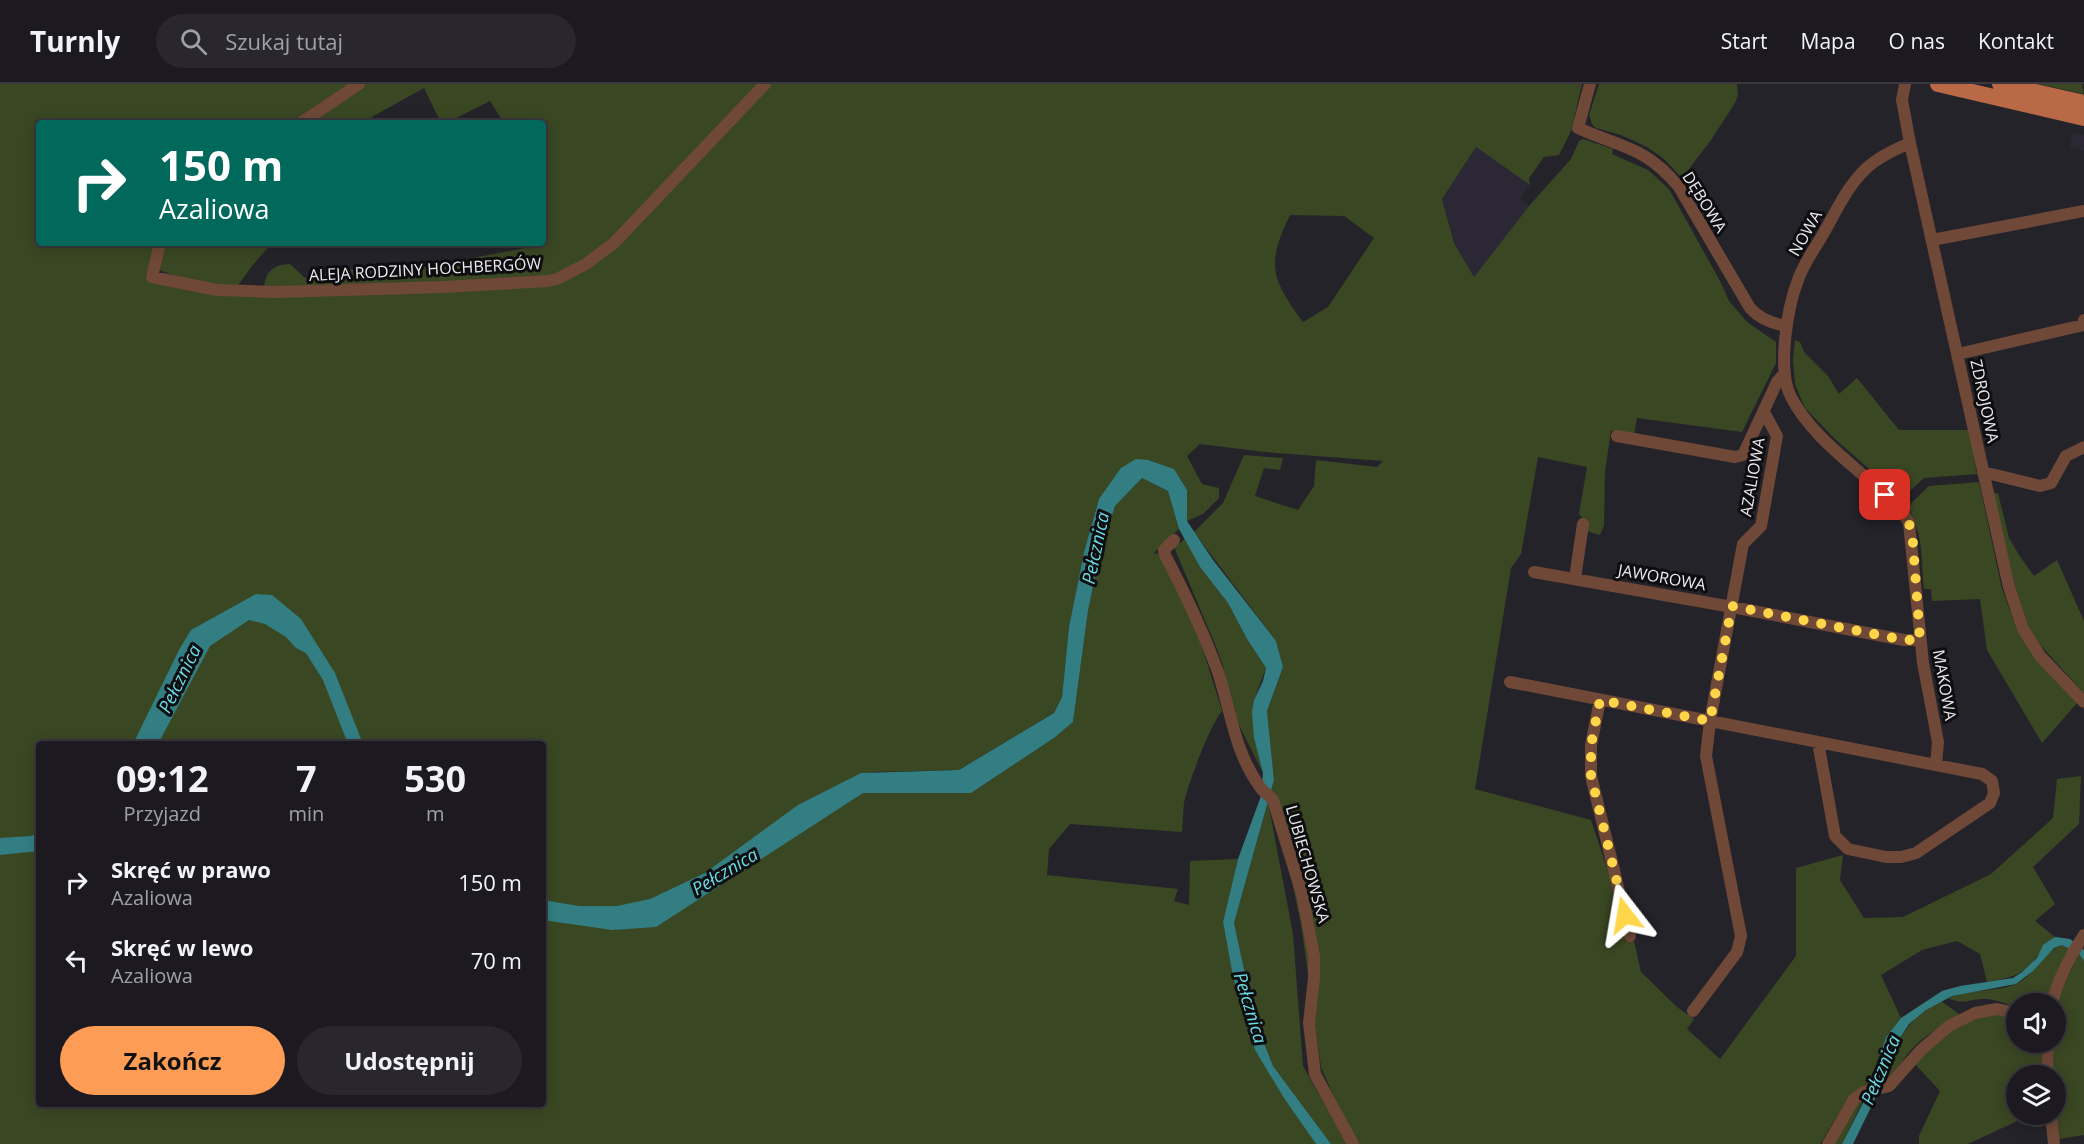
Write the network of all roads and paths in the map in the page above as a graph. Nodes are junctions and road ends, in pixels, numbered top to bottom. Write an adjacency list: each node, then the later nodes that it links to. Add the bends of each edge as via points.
1 (359, 84): 9 (street)
2 (765, 84): 13 (street, ALEJA RODZINY HOCHBERGÓW, via 614,243 557,279 444,287 217,290 152,277)
3 (1590, 84): 15 (street, DĘBOWA, via 1578,128 1642,153 1670,175 1750,308 1768,321)
4 (1905, 84): 10 (street, ZDROJOWA, via 1902,100)
5 (1938, 84): 8 (main road)
6 (2000, 84): 7 (main road)
7 (2084, 103)
8 (2084, 118)
9 (305, 120)
10 (1910, 143): 12 (street, ZDROJOWA); 15 (street, NOWA, via 1873,162 1843,200 1798,280)
11 (2084, 211): 12 (street)
12 (1932, 240): 16 (street, ZDROJOWA)
13 (159, 246)
14 (2084, 320): 16 (street, via 2082,325)
15 (1788, 326): 17 (street, NOWA)
16 (1958, 354): 21 (street, ZDROJOWA)
17 (1785, 372): 18 (street); 27 (street, MAKOWA, via 1790,395 1805,420 1900,508 1909,523)
18 (1764, 412): 19 (street, via 1743,454 1736,457); 26 (street, AZALIOWA, via 1778,436 1761,526 1743,544)
19 (1617, 436)
20 (2084, 447): 21 (street, via 2066,456 2051,483 2040,486)
21 (1983, 472): 30 (street, ZDROJOWA, via 2009,587 2023,629 2040,656)
22 (1583, 524): 25 (street)
23 (1174, 540): 40 (street, LUBIECHOWSKA, via 1164,550 1165,555 1204,635 1234,733 1251,773 1260,789 1273,800 1302,894 1314,956 1309,1023 1315,1074)
24 (1534, 572): 25 (street, JAWOROWA)
25 (1575, 578): 26 (street, JAWOROWA)
26 (1732, 606): 27 (street, JAWOROWA); 31 (street, AZALIOWA)
27 (1920, 640): 33 (street, MAKOWA, via 1938,742)
28 (1510, 682): 29 (street)
29 (1600, 700): 31 (street); 34 (street, via 1591,745 1591,776)
30 (2084, 702)
31 (1710, 721): 32 (street); 37 (street, AZALIOWA, via 1706,756 1741,936 1737,952)
32 (1818, 742): 33 (street); 33 (street, via 1835,836 1848,849 1886,857 1916,853 1990,803 1994,793 1992,781 1982,774)
33 (1936, 764)
34 (1630, 936)
35 (2083, 937): 36 (street)
36 (2055, 993)
37 (1693, 1011)
38 (2006, 1011): 41 (street, via 1975,1013 1949,1026 1889,1086 1864,1092 1854,1099)
39 (2052, 1125): 42 (street)
40 (1353, 1144)
41 (1828, 1144)
42 (2054, 1144)

